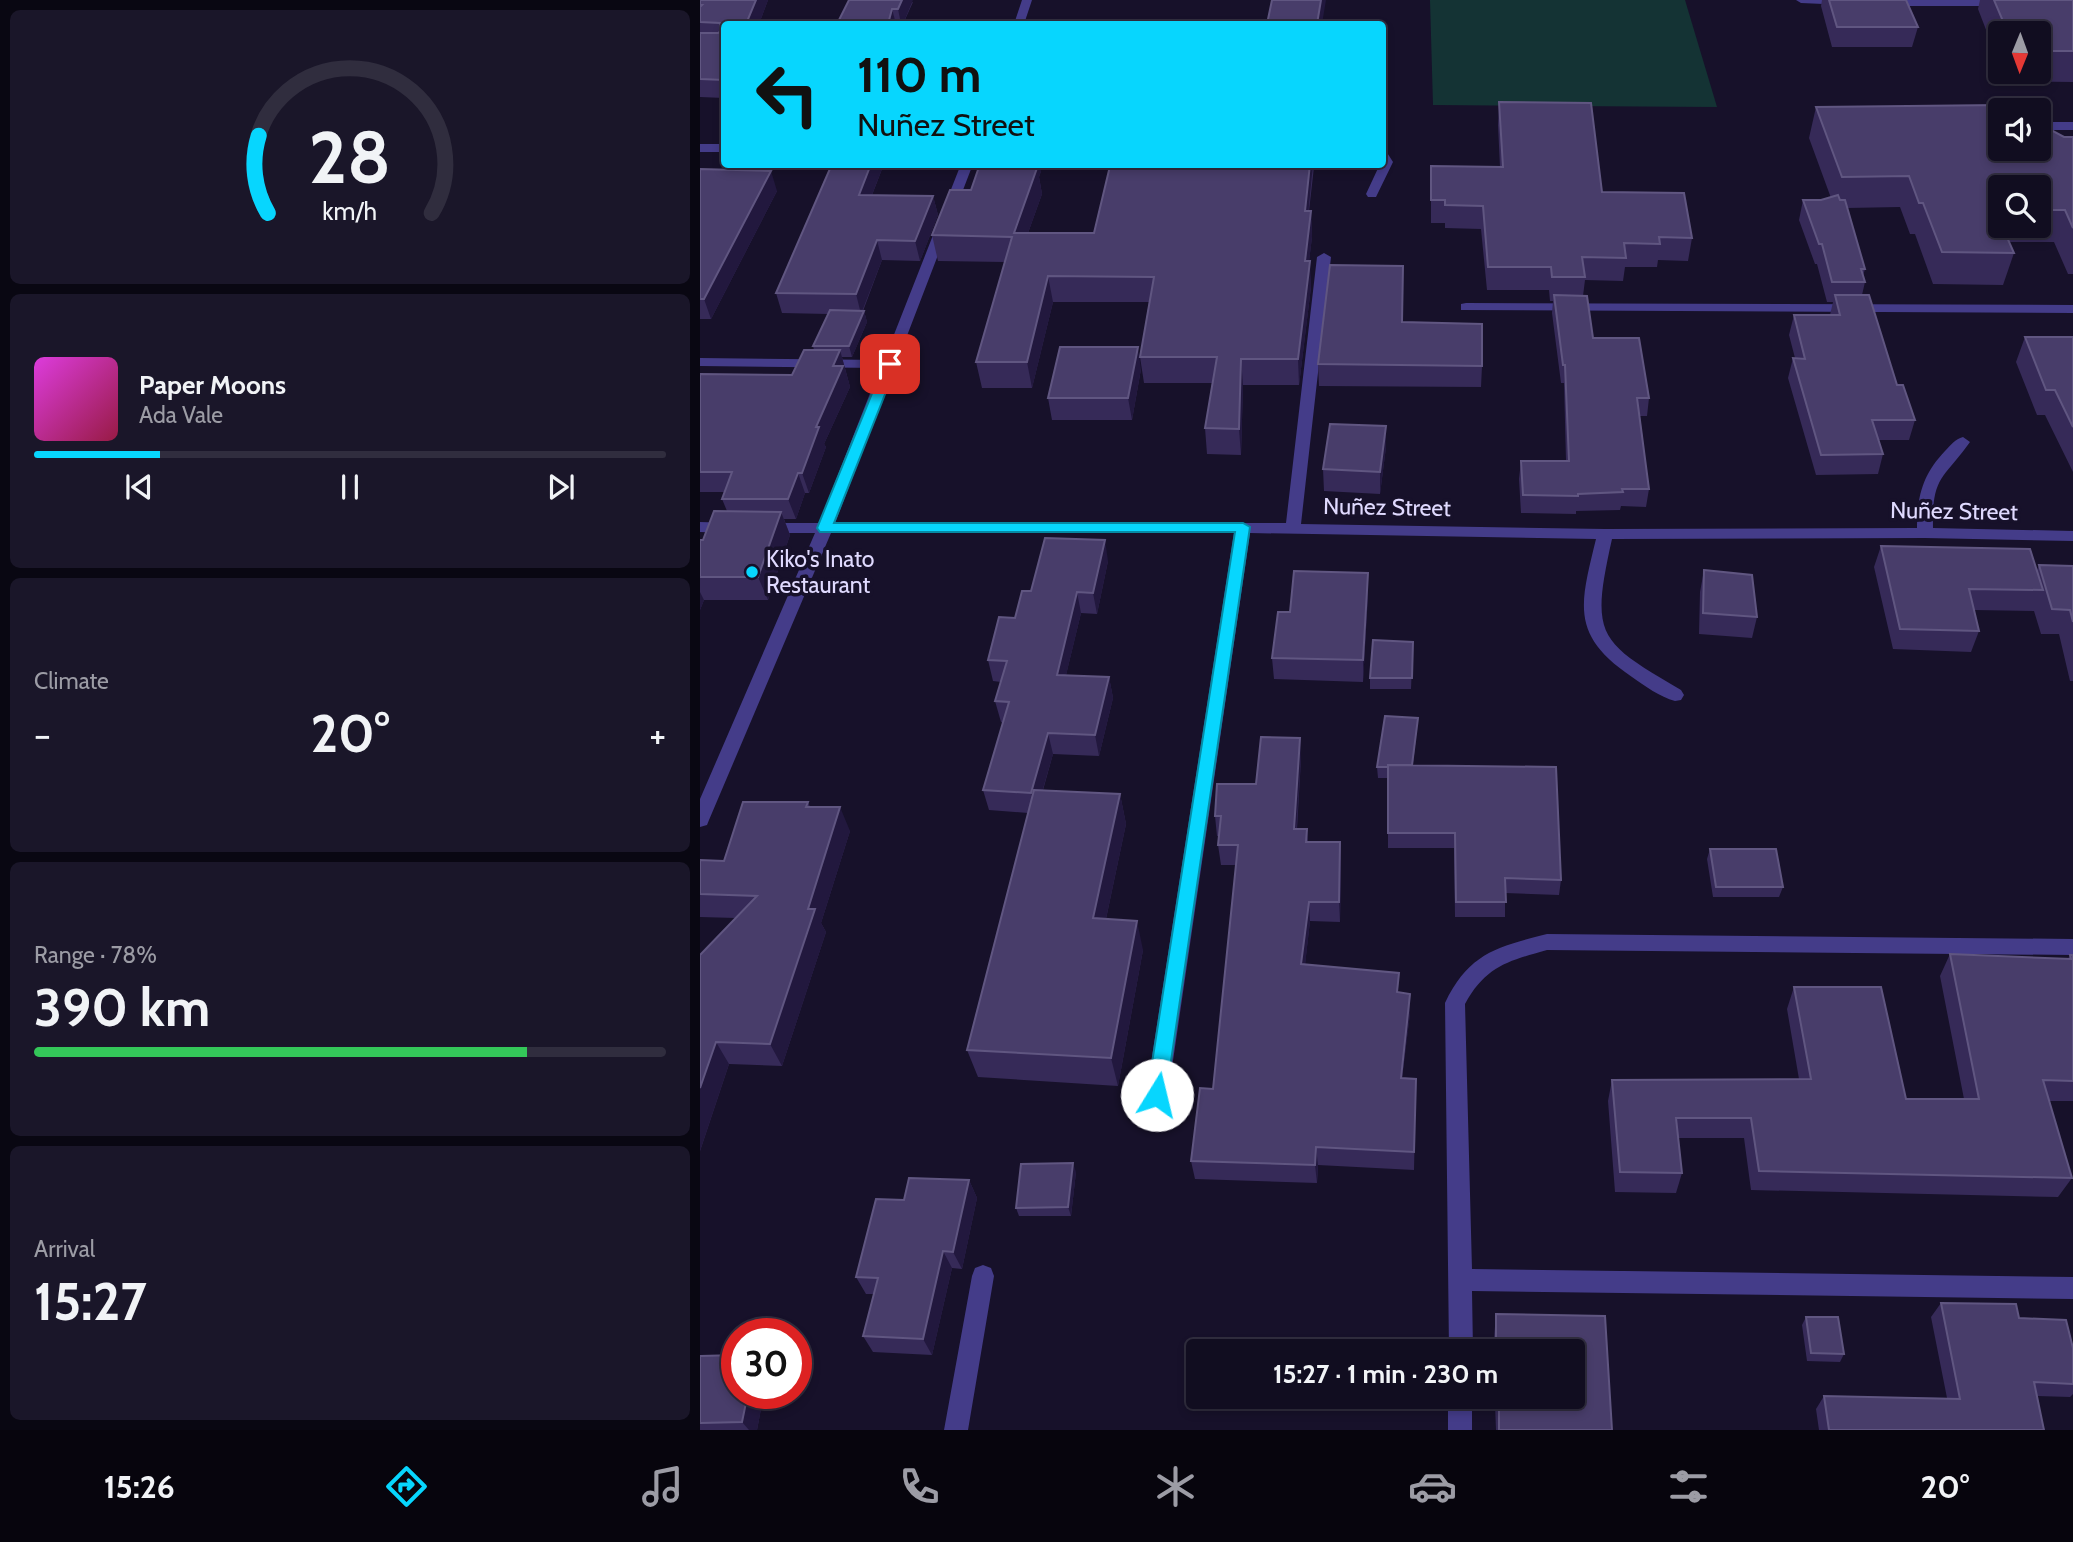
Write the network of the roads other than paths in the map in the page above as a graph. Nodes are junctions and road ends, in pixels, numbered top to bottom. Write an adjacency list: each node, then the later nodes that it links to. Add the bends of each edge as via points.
1 (1027, 0): 4 (street)
2 (1801, 0): 3 (street)
3 (2002, 2)
4 (1019, 21)
5 (2051, 126): 6 (street)
6 (2073, 126)
7 (700, 148): 8 (street)
8 (721, 148)
9 (965, 168): 16 (street)
10 (1384, 168): 11 (street)
11 (1372, 194)
12 (1324, 257): 21 (street)
13 (1466, 307): 14 (street)
14 (2073, 309)
15 (700, 362): 16 (street)
16 (890, 364): 20 (street)
17 (1963, 442): 22 (street, via 1932,474 1925,498)
18 (700, 527): 20 (street, Nuñez Street)
19 (1243, 527): 20 (street, Nuñez Street); 21 (street, Nuñez Street); 28 (street)
20 (825, 528): 26 (street)
21 (1293, 528): 23 (street, Nuñez Street)
22 (1925, 533): 23 (street, Nuñez Street); 24 (street, Nuñez Street)
23 (1605, 534): 25 (street, via 1592,586 1593,630 1620,662)
24 (2073, 536)
25 (1675, 695)
26 (700, 820)
27 (2073, 947): 30 (street, via 1547,942 1483,963 1469,975 1455,1003)
28 (1157, 1095)
29 (983, 1276): 34 (street)
30 (1461, 1280): 31 (street); 32 (street)
31 (2073, 1288)
32 (1461, 1339)
33 (1460, 1409): 35 (street)
34 (956, 1430)
35 (1460, 1430)

